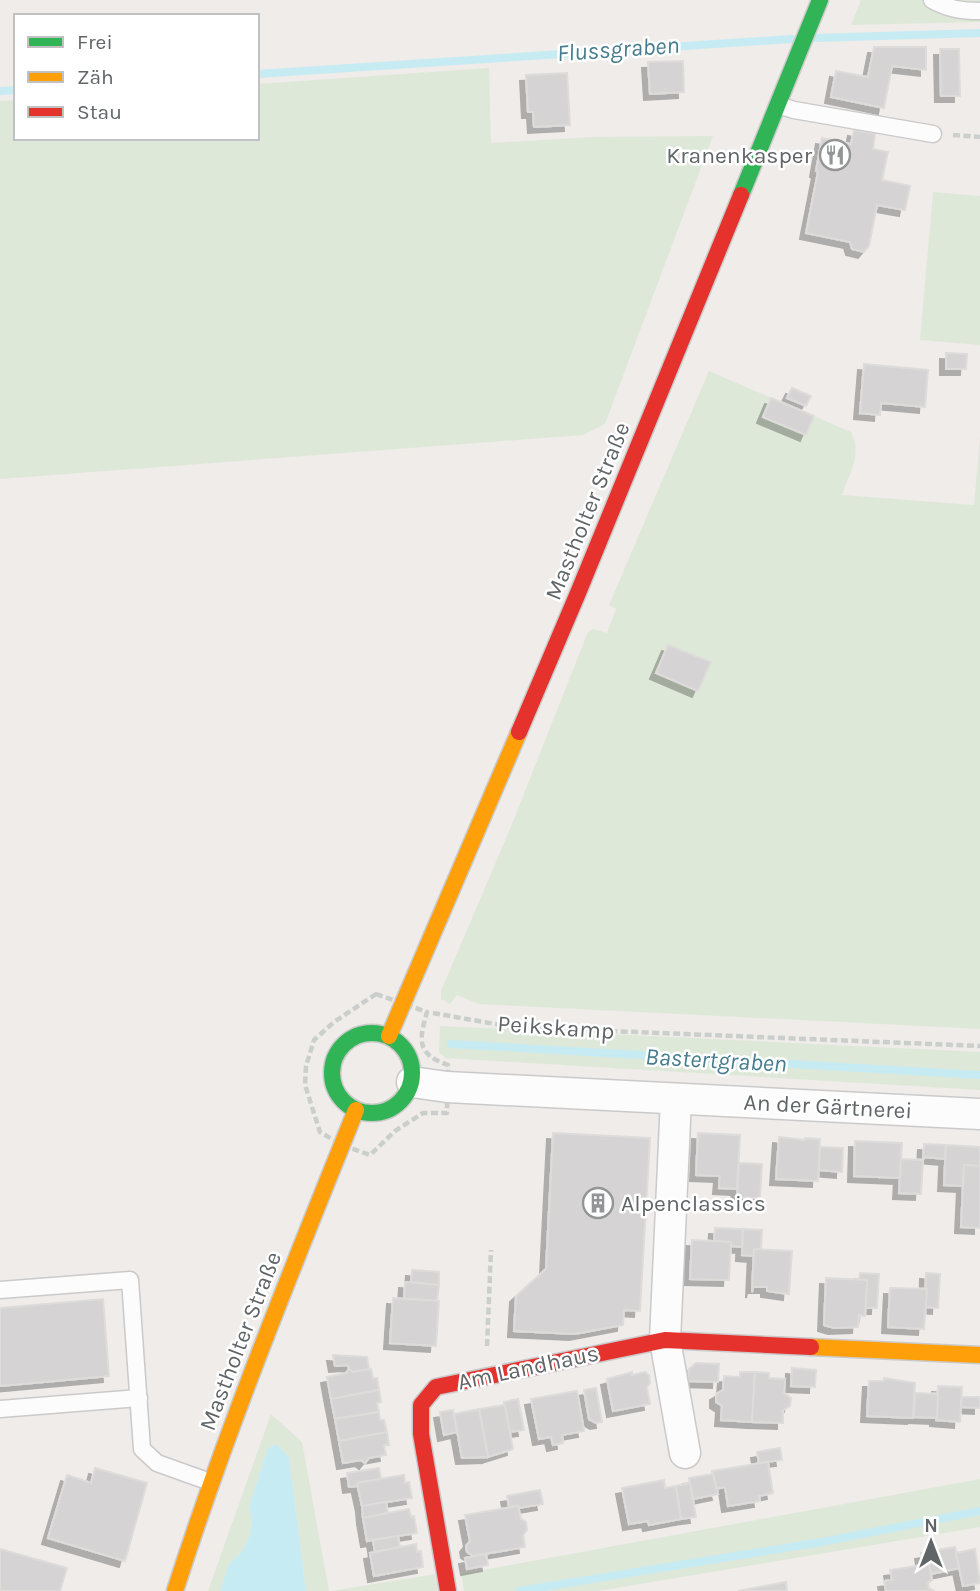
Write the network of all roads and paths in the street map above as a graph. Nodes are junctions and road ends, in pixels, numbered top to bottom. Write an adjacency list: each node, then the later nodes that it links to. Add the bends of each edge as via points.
1 (820, 0): 4 (street, Mastholter Straße)
2 (932, 0): 3 (lane, via 965,11)
3 (980, 10)
4 (778, 105): 5 (lane); 7 (street, Mastholter Straße, via 578,593)
5 (933, 134): 6 (path)
6 (980, 137)
7 (402, 1004): 8 (path, Peikskamp); 9 (street, Mastholter Straße); 16 (path, Peikskamp, via 376,994 314,1040 305,1085 320,1132)
8 (427, 1012): 10 (path, Peikskamp, via 512,1027); 12 (path, via 419,1038 434,1060 448,1065)
9 (389, 1036): 11 (street, via 409,1055); 14 (street, via 364,1033 352,1038 335,1056 332,1082 345,1103)
10 (980, 1046)
11 (412, 1082): 12 (street, An der Gärtnerei); 14 (street, via 391,1110 367,1114)
12 (447, 1087): 13 (street, An der Gärtnerei); 16 (path, via 447,1113 423,1114 395,1131 370,1155)
13 (676, 1098): 15 (street, An der Gärtnerei); 19 (street)
14 (356, 1110): 16 (street, Mastholter Straße)
15 (980, 1114)
16 (342, 1146): 25 (street, Mastholter Straße)
17 (491, 1250): 21 (path)
18 (0, 1290): 22 (lane, via 130,1280)
19 (664, 1340): 20 (street, Am Landhaus); 21 (street, Am Landhaus); 24 (street)
20 (980, 1355)
21 (486, 1375): 27 (street, Am Landhaus, via 436,1387 421,1405 421,1433)
22 (139, 1398): 23 (lane); 25 (lane, via 142,1449 157,1463)
23 (0, 1409)
24 (685, 1453)
25 (210, 1482): 26 (street, Mastholter Straße)
26 (175, 1591)
27 (448, 1591)

